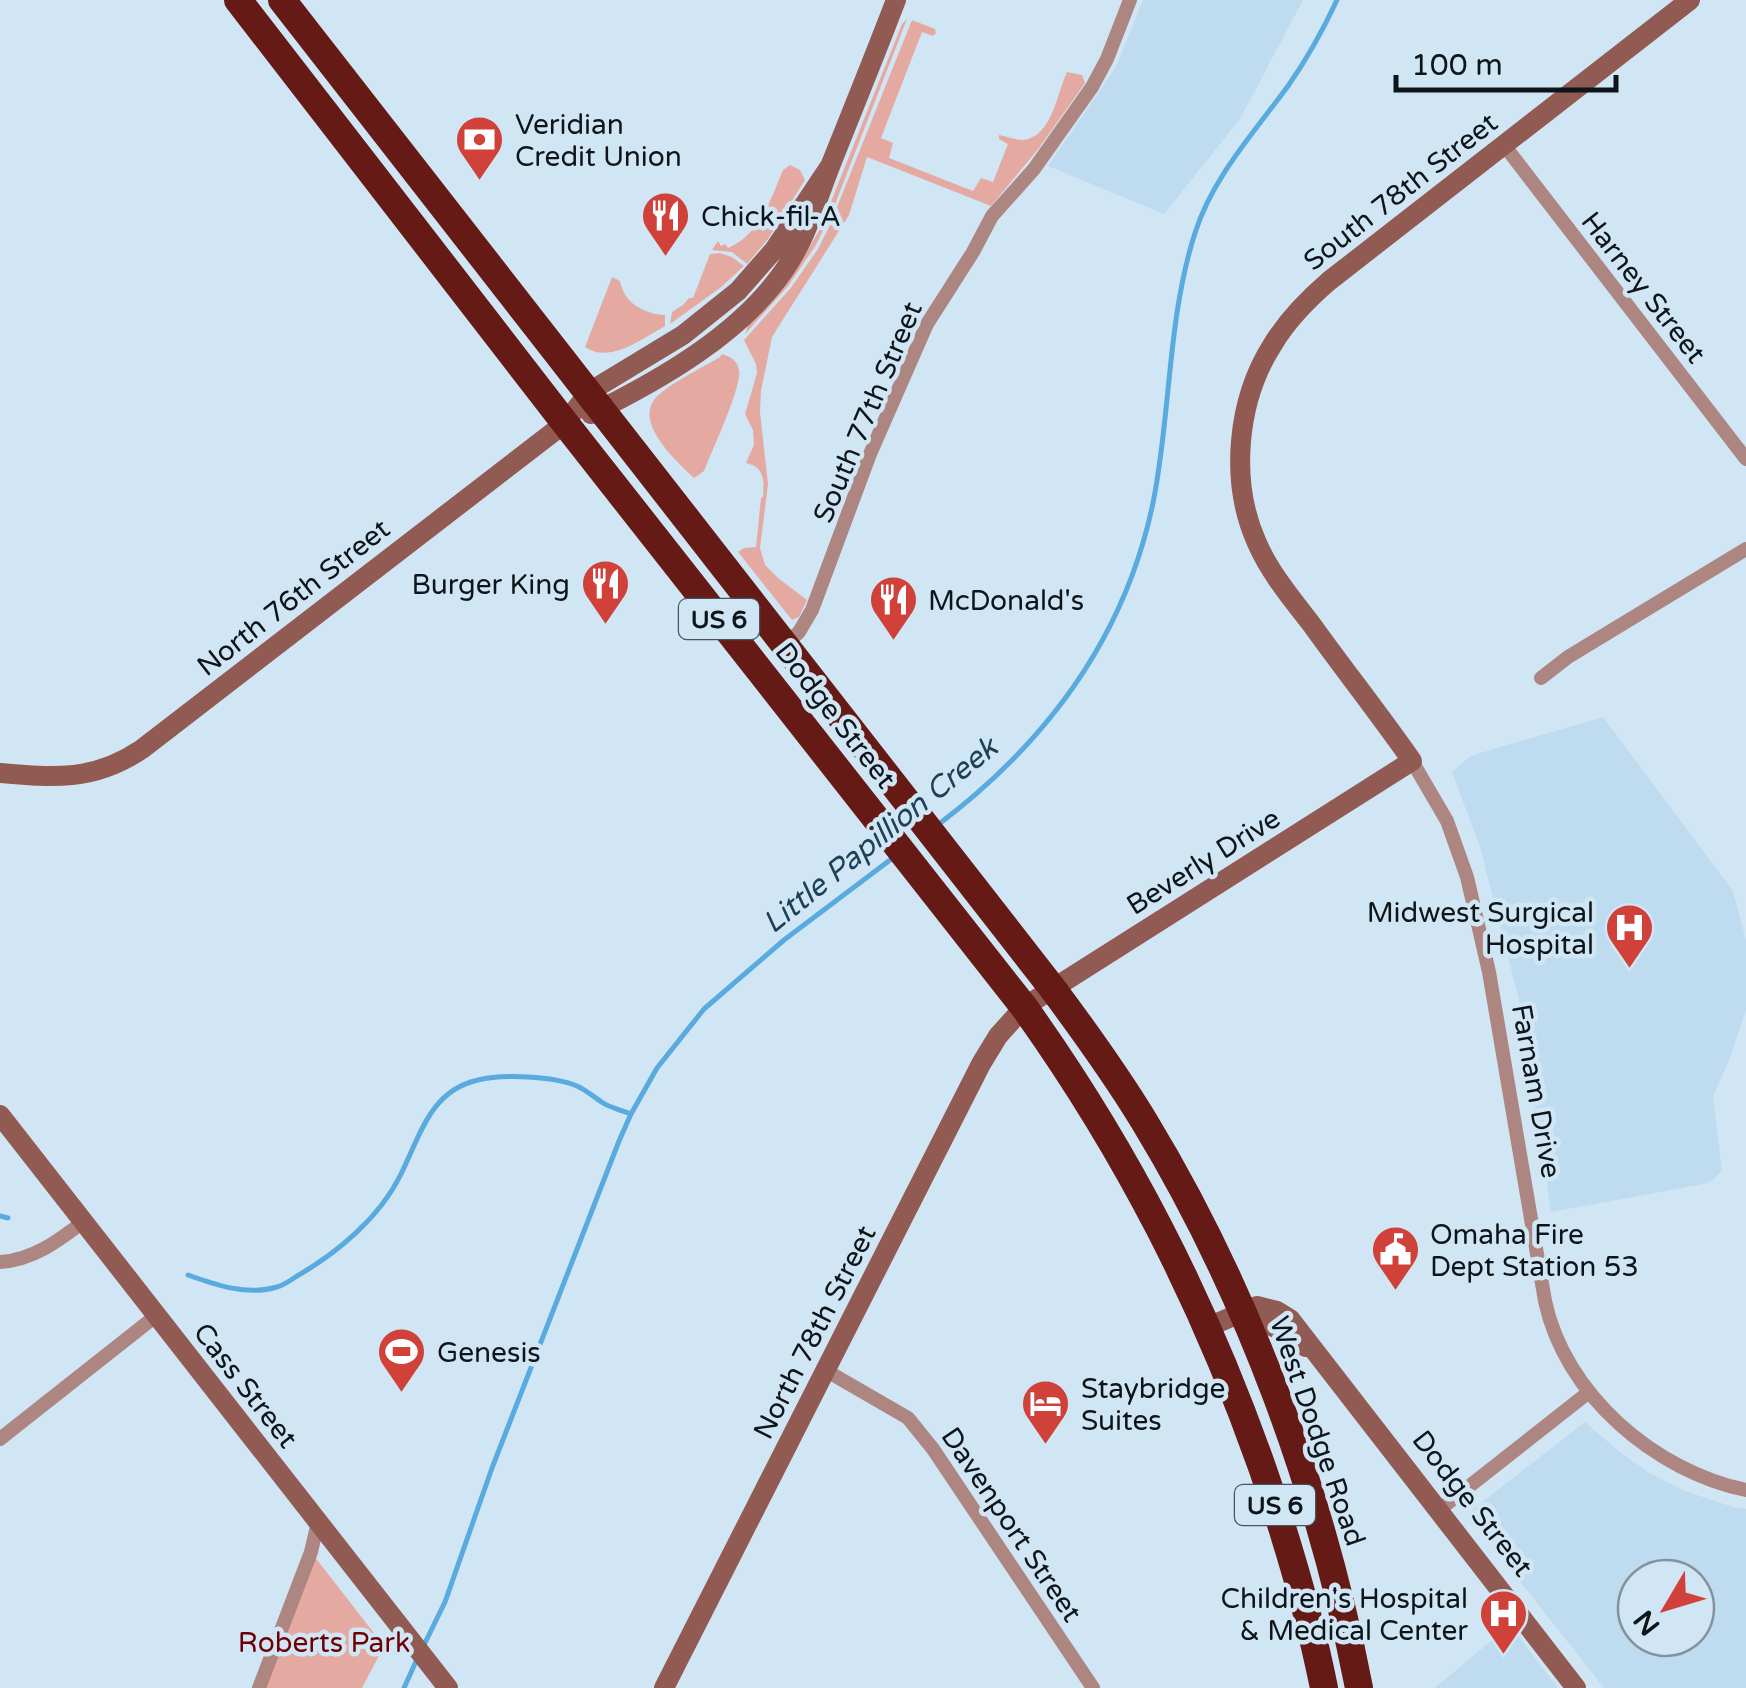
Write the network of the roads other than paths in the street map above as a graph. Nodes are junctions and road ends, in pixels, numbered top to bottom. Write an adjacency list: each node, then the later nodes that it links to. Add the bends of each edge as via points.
1 (238, 0): 9 (highway, Dodge Street / US 6)
2 (282, 0): 8 (highway, Dodge Street / US 6)
3 (896, 0): 8 (main road, via 830,166 774,250 728,300)
4 (1130, 0): 12 (street, South 77th Street, via 1092,87 992,216 926,324 812,610)
5 (1690, 0): 6 (main road, South 78th Street)
6 (1504, 145): 7 (main road, South 78th Street); 10 (street, Harney Street)
7 (1290, 318): 14 (main road, Farnam Drive, via 1247,406 1240,468 1252,528 1270,568)
8 (596, 400): 9 (main road, North 76th Street); 12 (highway, Dodge Street / US 6)
9 (565, 423): 15 (main road, North 76th Street, via 128,758 73,776); 17 (highway, Dodge Street / US 6)
10 (1746, 459)
11 (1746, 548): 13 (street)
12 (785, 645): 16 (highway, Dodge Street / US 6)
13 (1541, 678)
14 (1412, 761): 16 (main road, Beverly Drive); 25 (street, Farnam Drive, via 1468,877 1548,1317)
15 (0, 773)
16 (1053, 989): 17 (main road, Beverly Drive); 21 (highway, Dodge Street / US 6, via 1152,1134)
17 (1024, 1007): 23 (highway, Dodge Street / US 6, via 1132,1174); 24 (main road, North 78th Street, via 981,1064)
18 (0, 1116): 19 (main road, Cass Street)
19 (83, 1222): 20 (street, via 43,1250); 22 (main road, Cass Street)
20 (0, 1262)
21 (1242, 1314): 23 (main road); 28 (main road, Dodge Street, via 1319,1357); 35 (highway, West Dodge Road / US 6, via 1312,1498)
22 (157, 1315): 26 (street); 29 (main road, Cass Street)
23 (1208, 1327): 34 (highway, US 6, via 1282,1528)
24 (825, 1370): 32 (main road, North 78th Street); 33 (street, Davenport Street, via 908,1418)
25 (1589, 1392): 27 (street, Farnam Drive, via 1624,1428 1674,1463); 28 (street)
26 (0, 1439)
27 (1746, 1490)
28 (1439, 1510): 36 (main road, Dodge Street)
29 (318, 1522): 30 (main road, Cass Street); 31 (street)
30 (447, 1687)
31 (258, 1688)
32 (664, 1688)
33 (1093, 1688)
34 (1324, 1688)
35 (1360, 1688)
36 (1576, 1688)

